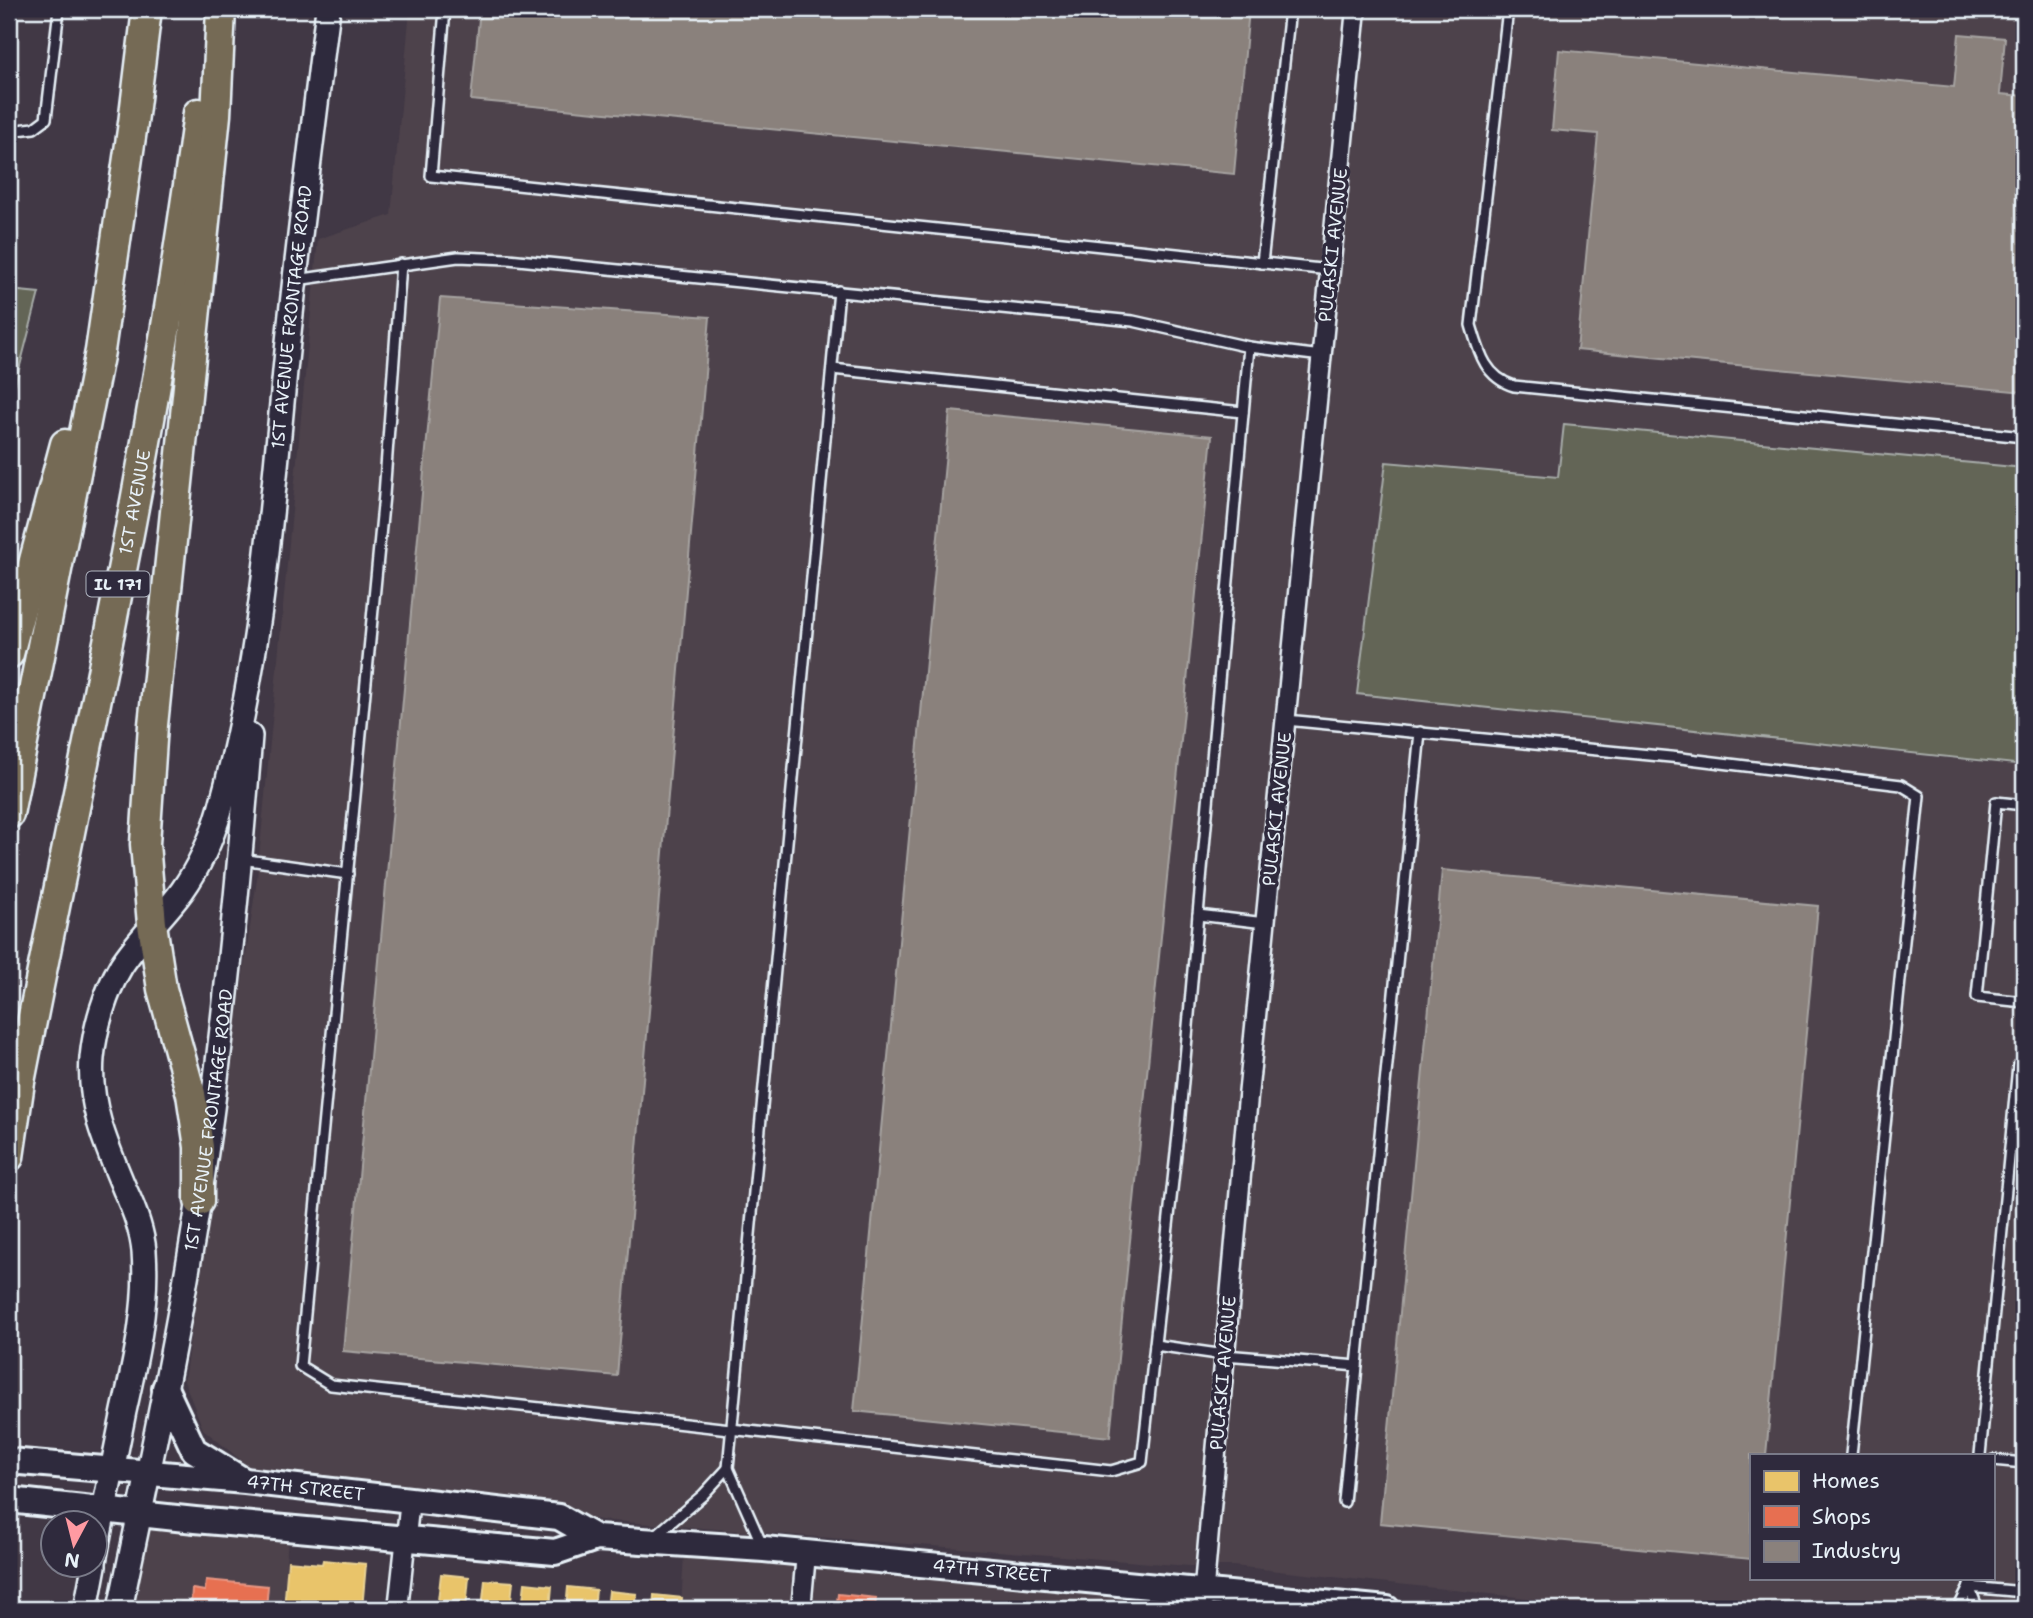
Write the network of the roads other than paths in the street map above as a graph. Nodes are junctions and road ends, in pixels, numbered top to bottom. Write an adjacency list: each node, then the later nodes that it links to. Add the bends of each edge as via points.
1 (59, 9): 10 (lane, via 47,119 34,128)
2 (147, 9): 11 (main road)
3 (210, 9): 35 (main road, 1ST AVENUE / IL 171, via 182,235 162,352)
4 (221, 9): 32 (main road, via 216,115 148,785 145,844)
5 (328, 9): 15 (street, 1ST AVENUE FRONTAGE ROAD)
6 (445, 9): 12 (lane, via 431,177)
7 (1290, 9): 12 (lane)
8 (1356, 9): 14 (street, PULASKI AVENUE)
9 (1510, 10): 21 (lane, via 1471,325 1482,359 1499,382)
10 (9, 131)
11 (116, 245): 23 (main road); 27 (main road, via 100,351)
12 (1262, 262): 14 (lane)
13 (401, 264): 15 (lane); 16 (lane, via 458,257 508,259); 29 (lane)
14 (1331, 270): 18 (street, PULASKI AVENUE)
15 (294, 280): 22 (street, 1ST AVENUE FRONTAGE ROAD)
16 (839, 291): 17 (lane, via 1133,321); 19 (lane)
17 (1249, 346): 18 (lane); 20 (lane)
18 (1322, 356): 24 (street, PULASKI AVENUE)
19 (832, 369): 20 (lane); 41 (lane)
20 (1243, 412): 30 (lane)
21 (2024, 437)
22 (258, 624): 28 (street, 1ST AVENUE FRONTAGE ROAD); 32 (street, 1ST AVENUE FRONTAGE ROAD, via 240,731 219,814 203,855 182,890)
23 (9, 654)
24 (1286, 720): 25 (lane); 31 (street, PULASKI AVENUE)
25 (1420, 732): 39 (lane); 42 (lane, via 1900,785 1919,796)
26 (2024, 805): 33 (lane, via 1996,802 1978,997)
27 (9, 814)
28 (241, 859): 29 (lane); 36 (street, 1ST AVENUE FRONTAGE ROAD)
29 (348, 874): 41 (lane, via 300,1366 331,1385)
30 (1198, 915): 31 (lane); 37 (lane)
31 (1265, 923): 38 (street, PULASKI AVENUE)
32 (152, 924): 36 (main road, via 162,989 191,1094 199,1147); 48 (street, 1ST AVENUE FRONTAGE ROAD, via 118,970 97,1026 92,1060 92,1093 99,1124 134,1210 144,1257 141,1329)
33 (2024, 1002)
34 (2024, 1066): 43 (lane, via 2018,1066)
35 (9, 1157)
36 (199, 1201): 40 (street, 1ST AVENUE FRONTAGE ROAD)
37 (1155, 1345): 38 (lane); 41 (lane, via 1142,1462 1111,1471)
38 (1225, 1355): 39 (lane); 64 (street, PULASKI AVENUE)
39 (1357, 1366): 53 (lane)
40 (165, 1388): 49 (street, 1ST AVENUE FRONTAGE ROAD); 50 (main road, via 194,1450)
41 (733, 1429): 47 (lane)
42 (1851, 1454)
43 (1980, 1454)
44 (1994, 1460): 46 (lane)
45 (9, 1461): 48 (main road, 47TH STREET)
46 (2024, 1463)
47 (728, 1468): 58 (lane); 59 (lane)
48 (112, 1469): 49 (main road, 47TH STREET); 54 (street, 1ST AVENUE FRONTAGE ROAD)
49 (148, 1473): 50 (main road, 47TH STREET); 55 (street, 1ST AVENUE FRONTAGE ROAD)
50 (245, 1481): 52 (main road, 47TH STREET)
51 (9, 1500): 54 (main road, 47TH STREET)
52 (410, 1500): 56 (main road, 47TH STREET, via 559,1517); 57 (street)
53 (1344, 1502)
54 (104, 1509): 55 (main road, 47TH STREET)
55 (140, 1514): 57 (main road, 47TH STREET); 66 (street, 1ST AVENUE FRONTAGE ROAD)
56 (596, 1538): 57 (main road, 47TH STREET, via 555,1552); 58 (main road, 47TH STREET)
57 (405, 1539): 67 (street)
58 (649, 1542): 59 (main road, 47TH STREET)
59 (764, 1549): 60 (main road, 47TH STREET)
60 (806, 1554): 64 (main road, 47TH STREET); 68 (street)
61 (91, 1580): 65 (street, 1ST AVENUE FRONTAGE ROAD)
62 (1970, 1583): 63 (lane); 70 (lane); 71 (lane)
63 (2024, 1592)
64 (1203, 1600): 69 (main road, 47TH STREET)
65 (86, 1609)
66 (120, 1609)
67 (398, 1609)
68 (801, 1609)
69 (1387, 1609)
70 (1958, 1609)
71 (1978, 1609)

